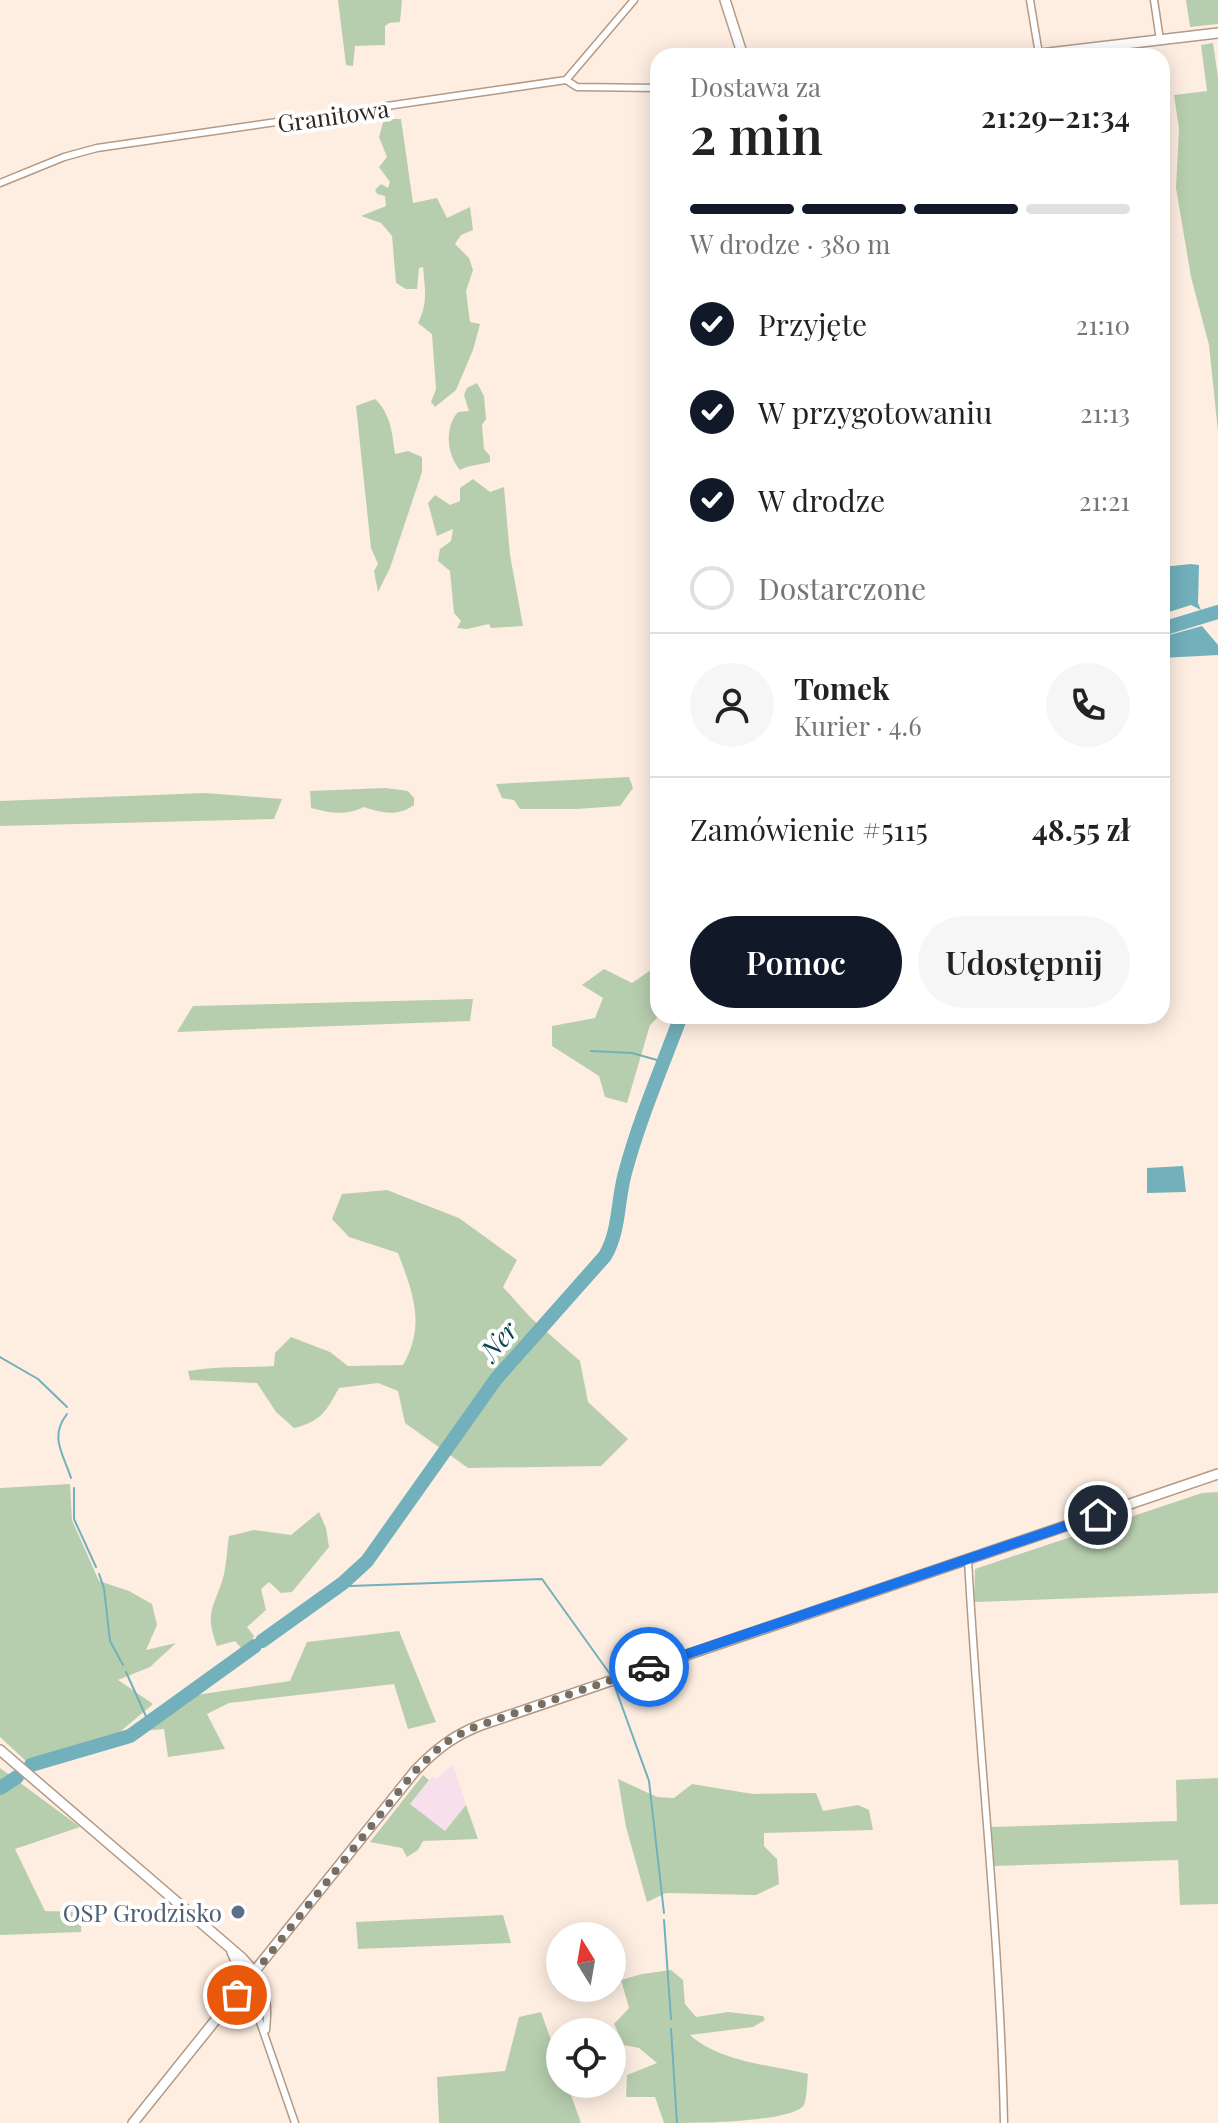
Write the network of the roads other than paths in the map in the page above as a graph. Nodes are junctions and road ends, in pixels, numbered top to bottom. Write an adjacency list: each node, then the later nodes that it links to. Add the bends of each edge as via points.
1 (634, 0): 10 (street)
2 (725, 0): 7 (main road)
3 (1030, 0): 8 (street)
4 (1154, 0): 6 (street)
5 (1218, 33): 6 (main road)
6 (1160, 40): 9 (main road)
7 (740, 48)
8 (1038, 48)
9 (1091, 48)
10 (566, 80): 11 (street, Granitowa, via 577,87); 12 (street, Granitowa, via 97,148)
11 (650, 88)
12 (0, 183)
13 (1218, 1474): 14 (main road)
14 (968, 1559): 16 (main road, via 451,1739 415,1771); 20 (street, via 997,1940)
15 (0, 1750): 16 (main road, via 250,1967)
16 (250, 1978): 17 (street, via 248,1986); 17 (street, via 267,1998); 18 (main road)
17 (266, 2034): 19 (street)
18 (133, 2123)
19 (295, 2123)
20 (1004, 2123)

